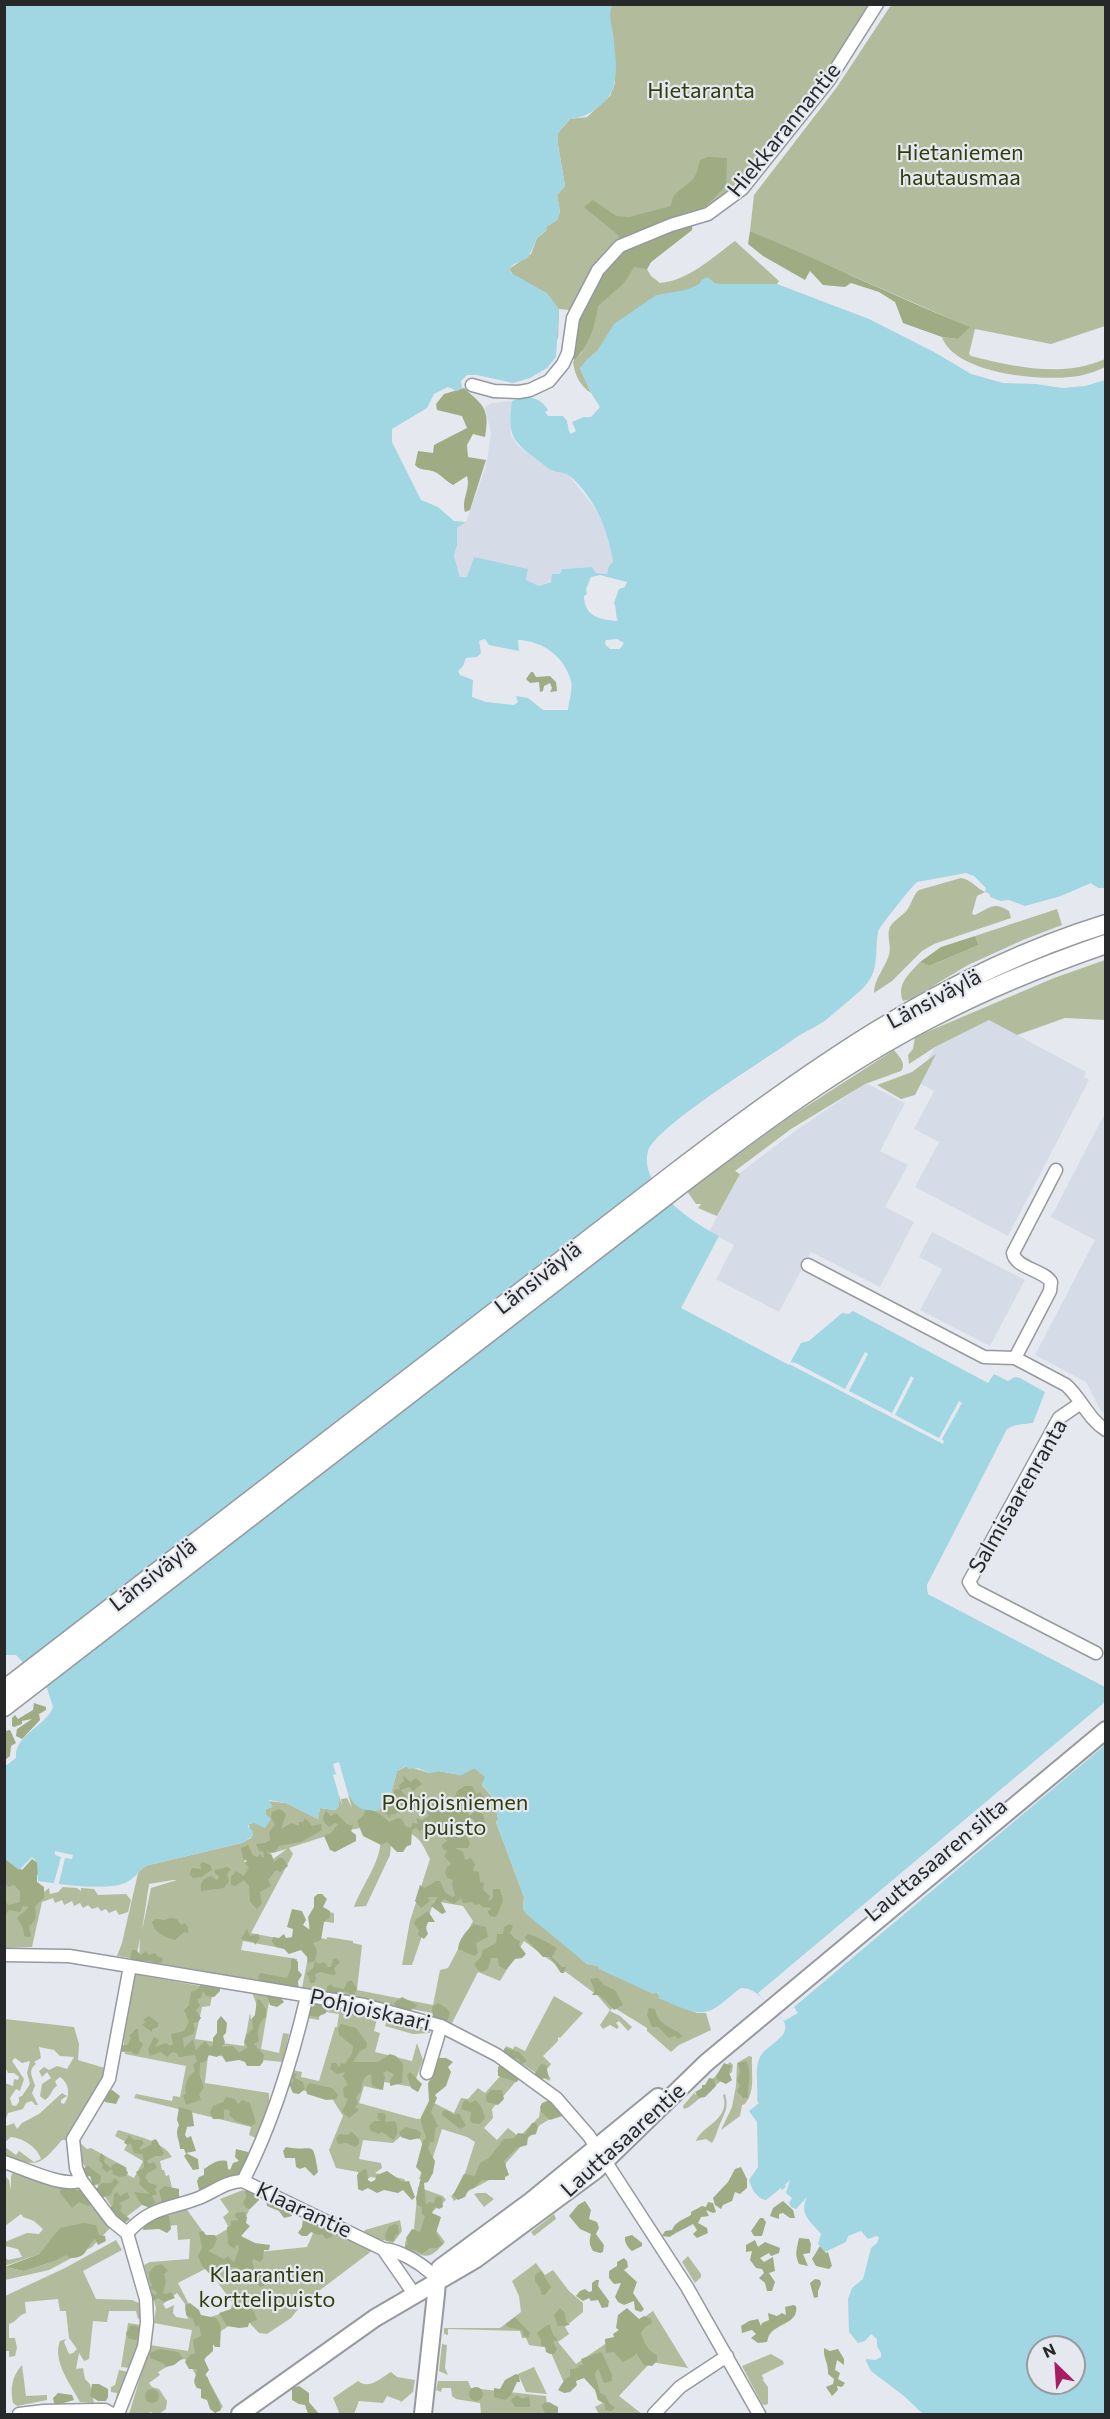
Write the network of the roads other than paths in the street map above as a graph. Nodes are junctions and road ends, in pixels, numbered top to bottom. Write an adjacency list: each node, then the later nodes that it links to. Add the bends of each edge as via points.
1 (877, 4): 2 (street, Hiekkarannantie, via 829,80 742,189 708,214 620,246 598,270 573,318 563,364 549,381 519,392)
2 (472, 385)
3 (1106, 924): 6 (highway, Länsiväylä, via 992,969 874,1032 780,1094)
4 (1106, 944): 6 (highway, Länsiväylä, via 1011,979 928,1019 787,1105)
5 (1056, 1170): 8 (street, via 1013,1253 1016,1260 1052,1282)
6 (675, 1181): 12 (highway, Länsiväylä)
7 (808, 1265): 8 (street, Salmisaarenranta, via 984,1357)
8 (1014, 1358): 9 (street, Salmisaarenranta, via 1066,1385)
9 (1082, 1403): 10 (street); 11 (street, Salmisaarenranta, via 1059,1418 969,1582 974,1590)
10 (1106, 1430)
11 (1096, 1653)
12 (24, 1683): 13 (highway, Länsiväylä); 14 (highway, Länsiväylä)
13 (4, 1690)
14 (4, 1707)
15 (1106, 1718): 20 (main road, Lauttasaaren silta)
16 (1106, 1730): 20 (main road, Lauttasaaren silta)
17 (4, 1955): 18 (street, Pohjoiskaari, via 69,1956)
18 (130, 1966): 19 (street, Pohjoiskaari); 25 (street, via 109,2079 73,2139)
19 (307, 1996): 21 (street, Pohjoiskaari, via 364,2005); 26 (street, via 281,2092)
20 (768, 2006): 23 (main road, Lauttasaarentie, via 658,2097)
21 (441, 2026): 22 (street); 23 (street, Pohjoiskaari, via 497,2055 554,2096)
22 (427, 2073)
23 (601, 2154): 29 (main road, Lauttasaarentie, via 531,2201); 29 (main road, Lauttasaarentie, via 572,2189 464,2267); 32 (street, Pohjoiskaari, via 678,2271)
24 (4, 2162): 25 (street, via 63,2183)
25 (81, 2180): 27 (street, via 112,2221)
26 (243, 2181): 27 (street, Klaarantie, via 150,2213); 28 (street, Klaarantie)
27 (127, 2233): 35 (street, via 144,2288 147,2322 144,2347)
28 (383, 2248): 29 (street, Klaarantie, via 419,2264); 30 (street)
29 (434, 2277): 30 (main road, Lauttasaarentie); 31 (main road, Lauttasaarentie); 37 (main road)
30 (410, 2288): 31 (main road, Lauttasaarentie)
31 (375, 2318): 36 (main road, Lauttasaarentie)
32 (727, 2356): 38 (street, via 680,2387); 39 (street, Pohjoiskaari)
33 (19, 2415): 34 (street, via 97,2410)
34 (112, 2415)
35 (118, 2415)
36 (240, 2415)
37 (423, 2415)
38 (654, 2415)
39 (759, 2415)

